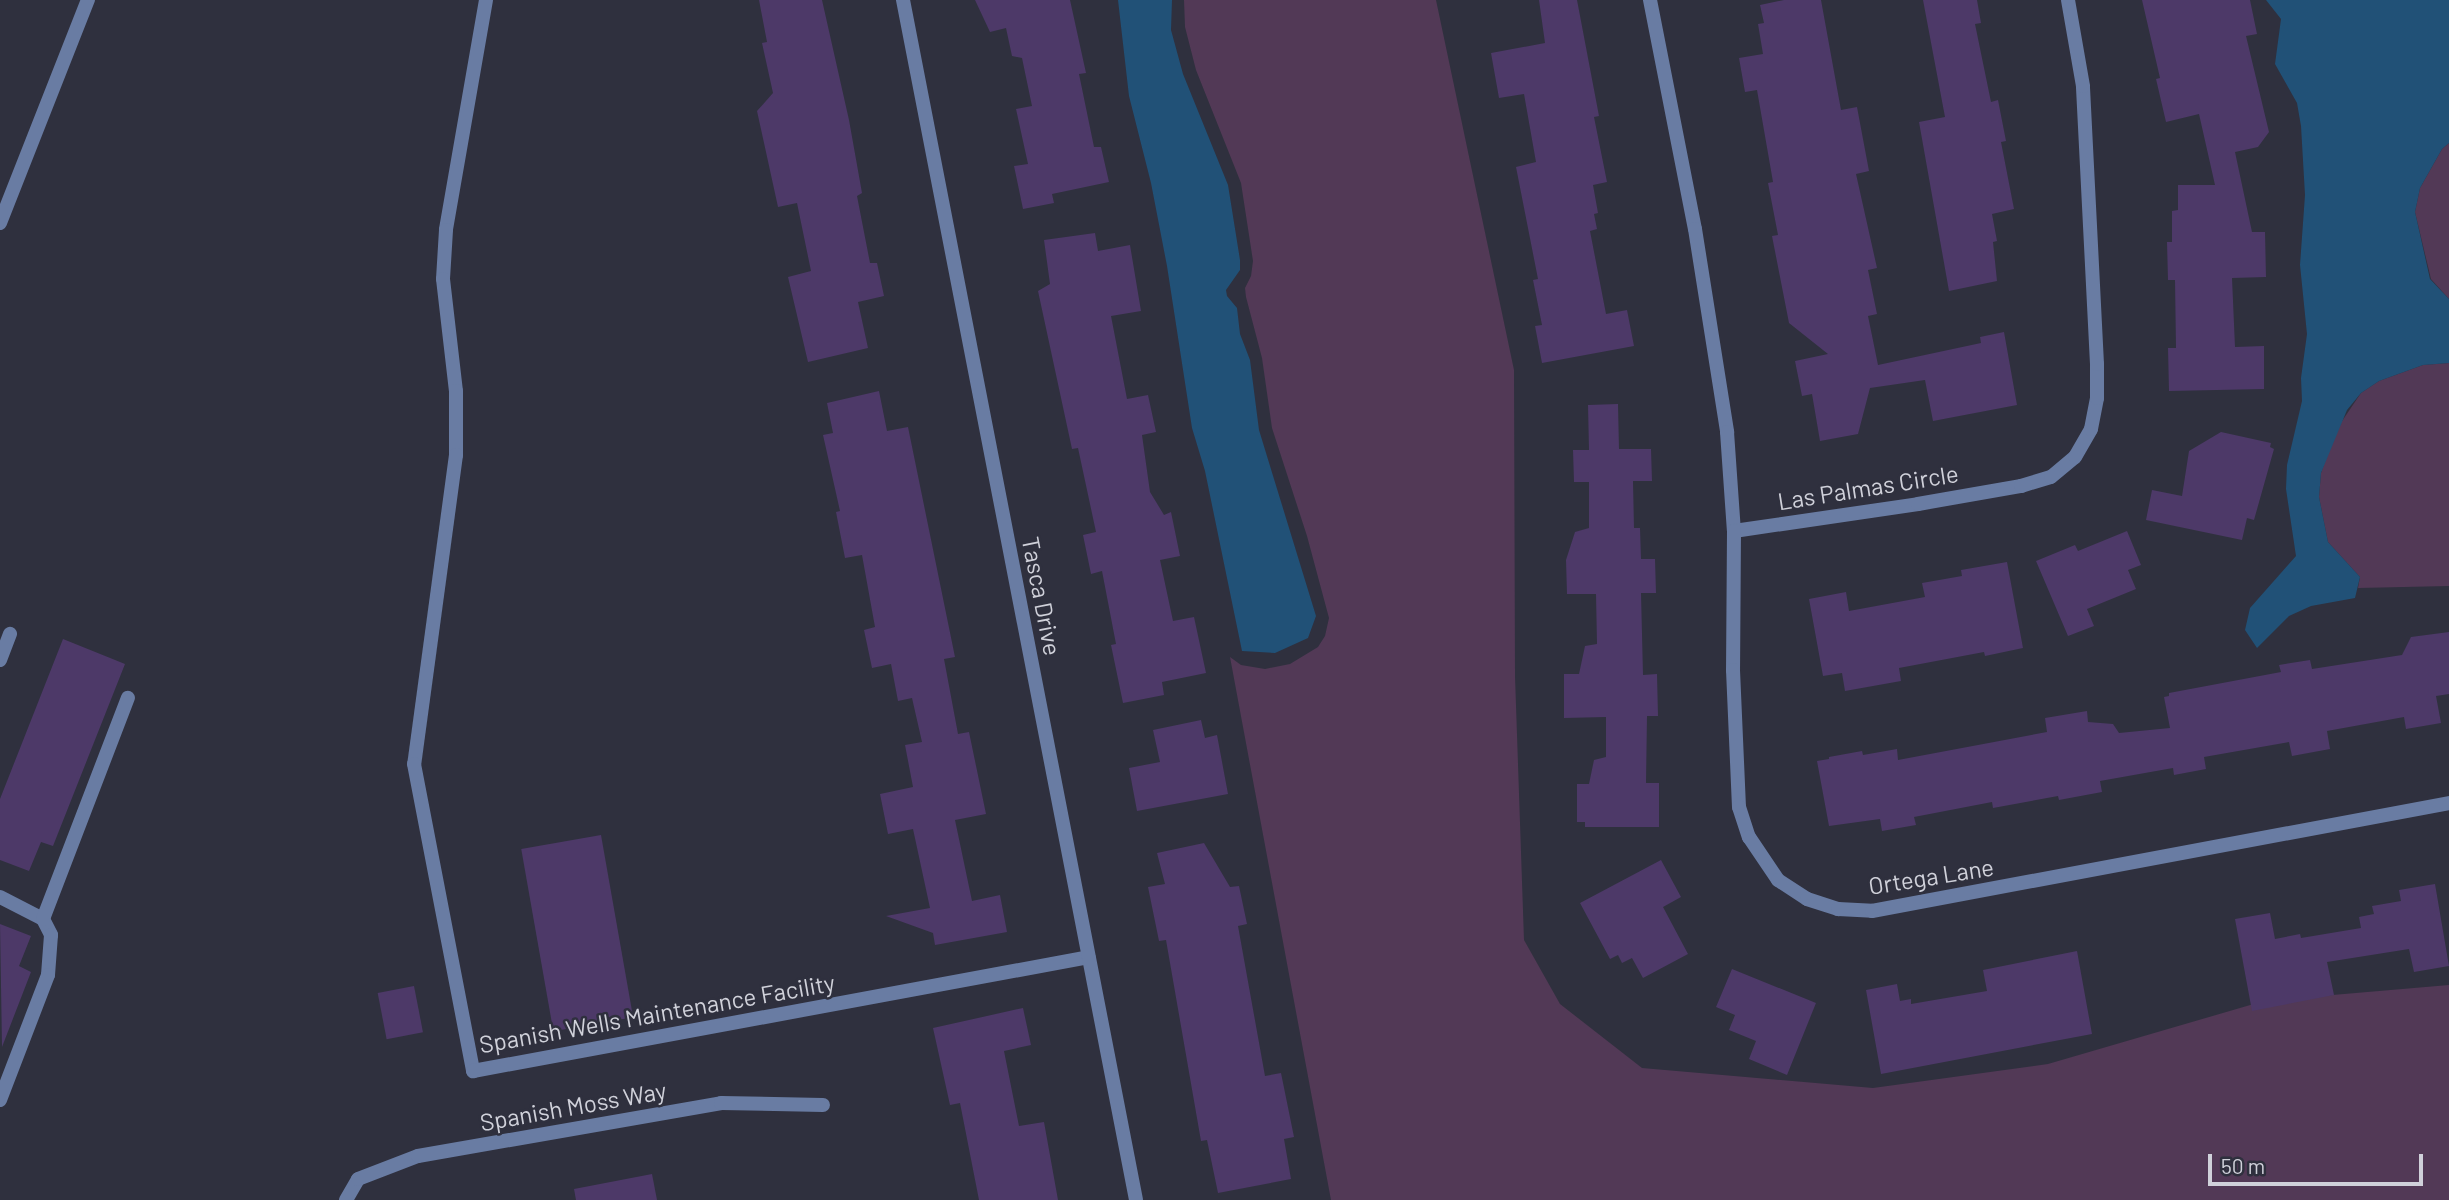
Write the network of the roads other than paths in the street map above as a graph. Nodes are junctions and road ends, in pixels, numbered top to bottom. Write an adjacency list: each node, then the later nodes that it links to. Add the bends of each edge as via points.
1 (88, 0): 6 (street)
2 (486, 0): 14 (street, Spanish Wells Maintenance Facility, via 446,230 443,279 456,391 456,455 414,764 473,1071)
3 (903, 0): 14 (street, Tasca Drive)
4 (1650, 0): 7 (street, via 1695,229 1725,419)
5 (2068, 0): 7 (street, Las Palmas Circle, via 2083,86 2097,364 2091,429 2075,457 2051,477 2021,486)
6 (0, 223)
7 (1734, 530): 11 (street, Ortega Lane, via 1733,670 1739,807 1749,837 1778,880 1807,899 1838,909 1872,911)
8 (10, 634): 9 (street)
9 (0, 660)
10 (128, 698): 13 (street)
11 (2449, 803)
12 (0, 897): 13 (street)
13 (43, 919): 15 (street, via 51,935 48,975)
14 (1089, 957): 18 (street, Tasca Drive)
15 (0, 1100)
16 (823, 1105): 17 (street, Spanish Moss Way, via 721,1103 418,1156 358,1180)
17 (346, 1200)
18 (1136, 1200)

